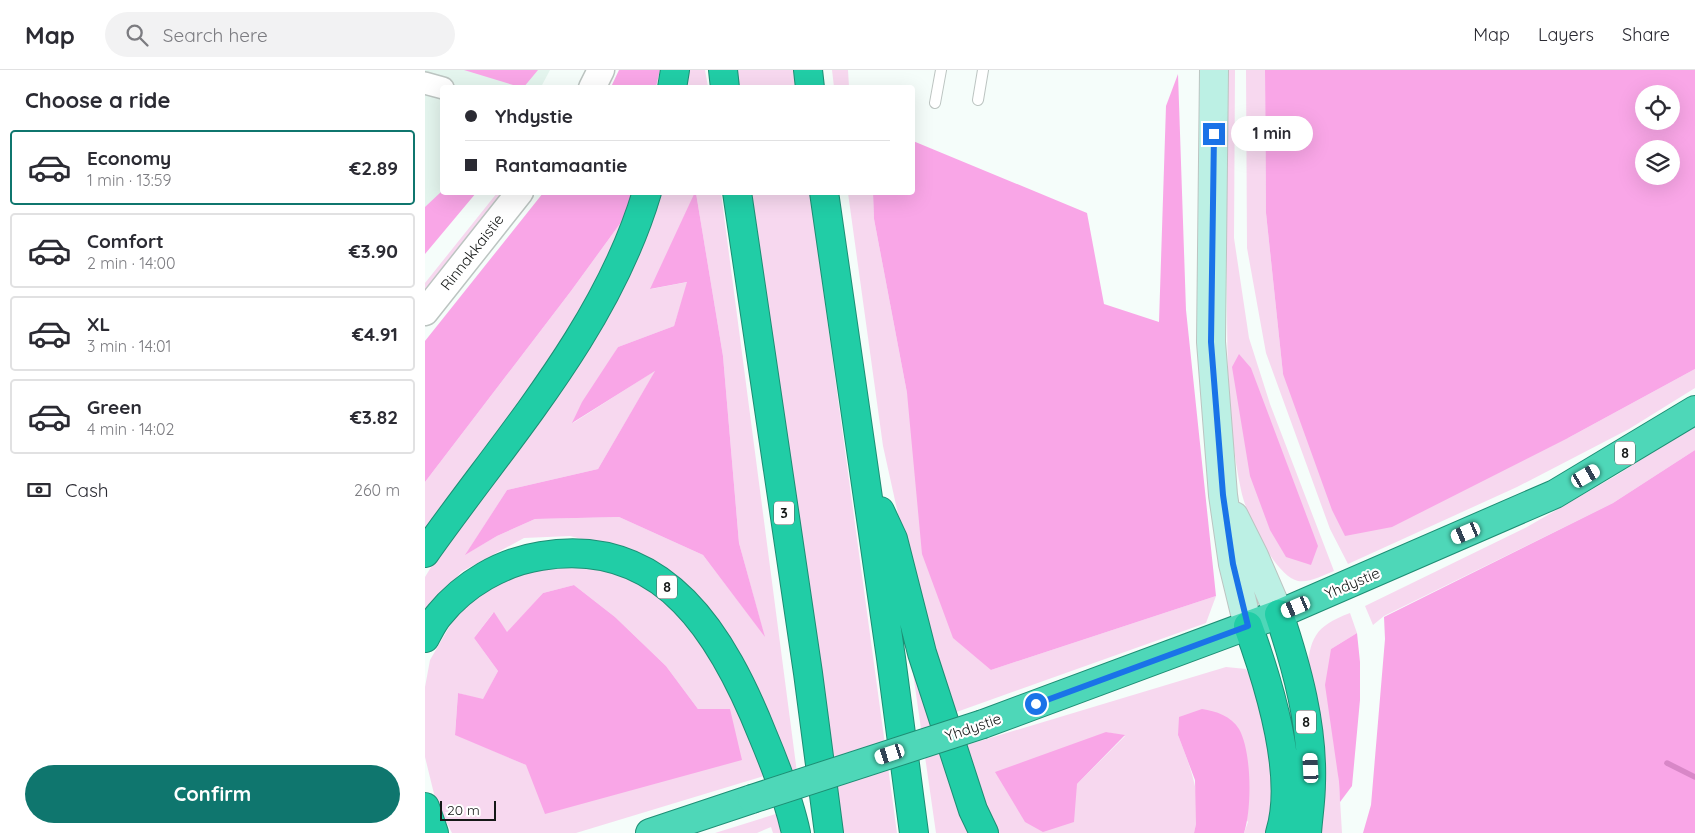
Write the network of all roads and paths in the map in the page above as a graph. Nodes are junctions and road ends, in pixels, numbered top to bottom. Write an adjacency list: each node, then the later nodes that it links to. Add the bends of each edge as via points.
1 (601, 70): 9 (street)
2 (675, 70): 10 (highway)
3 (723, 70): 11 (highway)
4 (808, 70): 12 (highway)
5 (941, 70): 15 (lane)
6 (983, 70): 14 (lane)
7 (1214, 70): 23 (main road, via 1211,342)
8 (425, 83): 13 (street)
9 (594, 85)
10 (672, 85)
11 (725, 85)
12 (810, 85)
13 (440, 87)
14 (978, 100)
15 (935, 103)
16 (518, 195): 20 (street, Rinnakkaistie)
17 (646, 195): 24 (highway, via 617,271 580,336 545,392)
18 (737, 195): 32 (highway, 3)
19 (824, 195): 22 (highway)
20 (425, 312)
21 (1695, 410): 25 (highway, Yhdystie / 8, via 1555,494)
22 (866, 479): 33 (highway); 34 (highway, via 893,539 922,653 973,810)
23 (1223, 495): 25 (main road); 26 (main road, via 1233,564)
24 (425, 553)
25 (1279, 614): 26 (highway, Yhdystie / 8); 36 (highway, 8, via 1295,662 1309,739 1311,783)
26 (1248, 626): 30 (highway, Yhdystie / 8, bridge, via 983,724); 35 (highway, via 1277,720 1285,786)
27 (425, 638): 31 (highway, 8, via 439,616 465,590 493,571 522,559 557,553 590,553 622,561 654,577 703,621 724,652 771,755)
28 (425, 807): 29 (highway)
29 (435, 833)
30 (650, 833)
31 (796, 833)
32 (829, 833)
33 (914, 833)
34 (984, 833)
35 (1280, 833)
36 (1307, 833)

